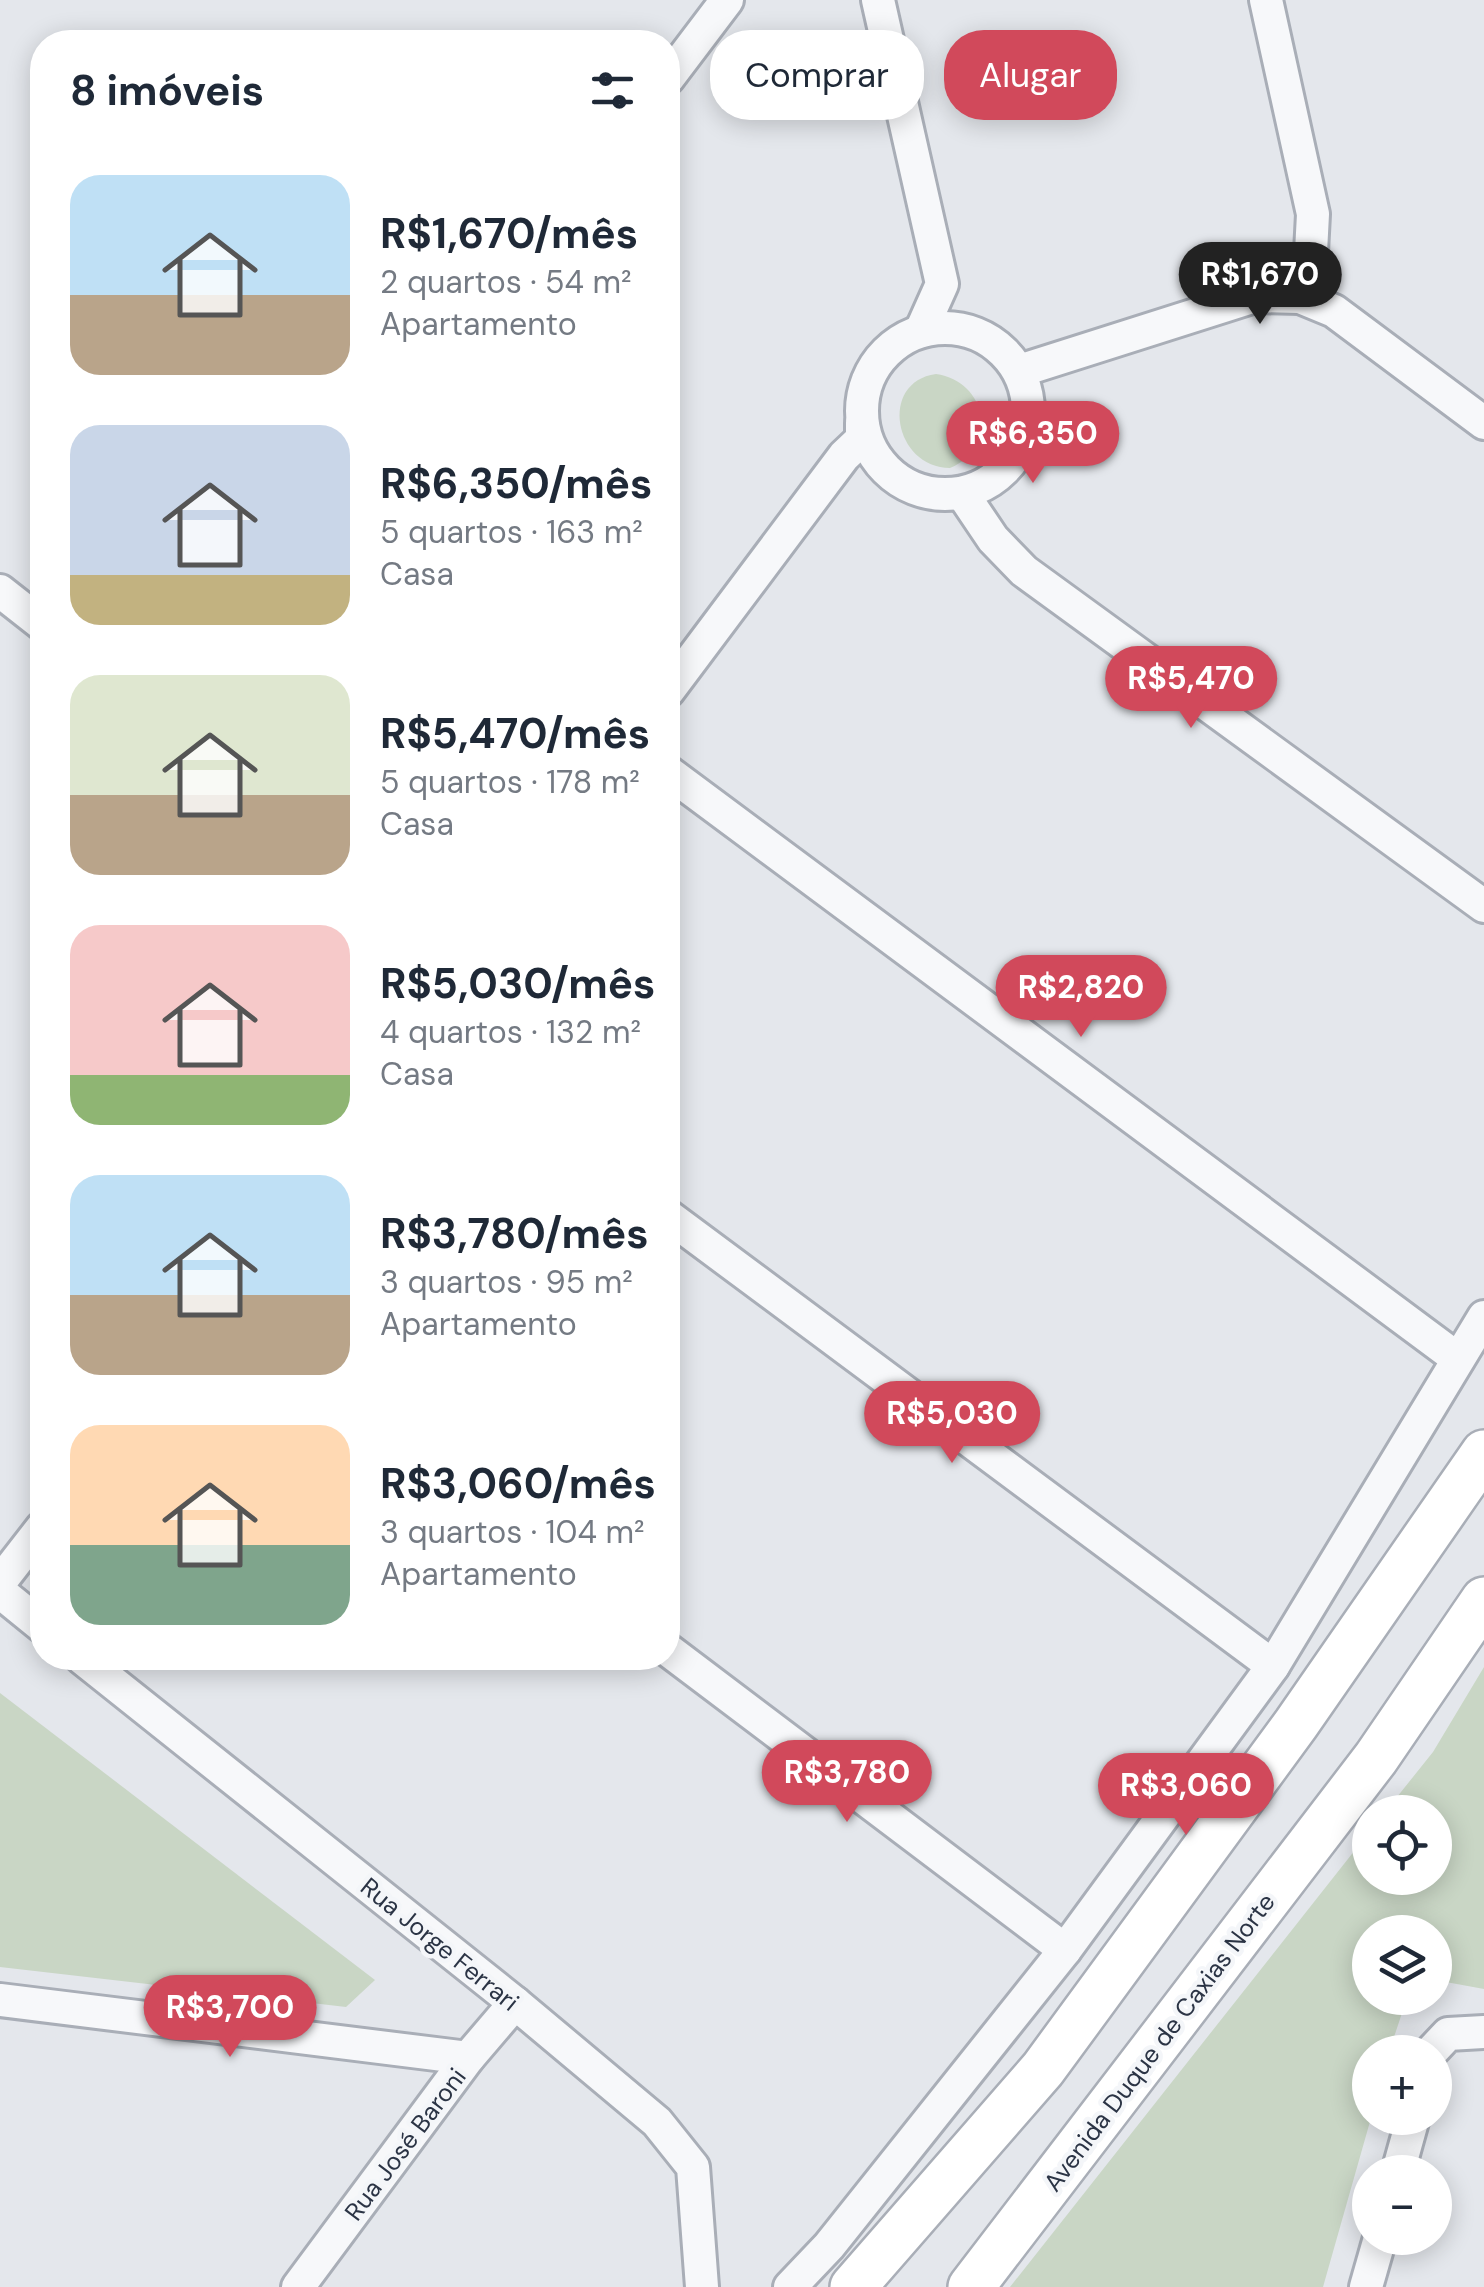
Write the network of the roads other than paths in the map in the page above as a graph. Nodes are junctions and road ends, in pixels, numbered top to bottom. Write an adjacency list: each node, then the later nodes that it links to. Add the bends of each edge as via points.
1 (727, 0): 4 (street)
2 (878, 0): 6 (street, via 942,284)
3 (1266, 0): 5 (street, via 1313,214)
4 (680, 62)
5 (1300, 297): 7 (street, via 1254,296); 8 (street, via 1334,311)
6 (921, 331): 7 (street, via 967,330 1005,352); 9 (street, via 900,341 869,376)
7 (1019, 371): 10 (street, via 1028,395 1022,446 997,476)
8 (1484, 422)
9 (862, 423): 10 (street, via 886,471 935,494); 13 (street, via 862,439)
10 (962, 493): 15 (street, via 1024,570)
11 (0, 591): 12 (street)
12 (30, 615)
13 (680, 675)
14 (680, 781): 18 (street)
15 (1484, 906)
16 (680, 1225): 26 (street)
17 (1484, 1316): 18 (street)
18 (1458, 1358): 26 (street)
19 (1484, 1453): 38 (street, via 1042,2070)
20 (30, 1543): 21 (street)
21 (0, 1582)
22 (0, 1592): 24 (street)
23 (1484, 1600): 39 (street, Avenida Duque de Caxias Norte, via 1376,1758)
24 (30, 1616)
25 (680, 1659): 28 (street)
26 (1273, 1666): 28 (street)
27 (97, 1670): 30 (street, Rua Jorge Ferrari)
28 (1065, 1950): 37 (street)
29 (0, 2000): 33 (street)
30 (515, 2003): 33 (street, Rua José Baroni); 36 (street, Rua Jorge Ferrari, via 658,2122 692,2168)
31 (1484, 2032): 32 (street)
32 (1452, 2040)
33 (468, 2058): 35 (street, Rua José Baroni)
34 (1375, 2255): 40 (street)
35 (298, 2287)
36 (702, 2287)
37 (790, 2287)
38 (853, 2287)
39 (970, 2287)
40 (1366, 2287)

